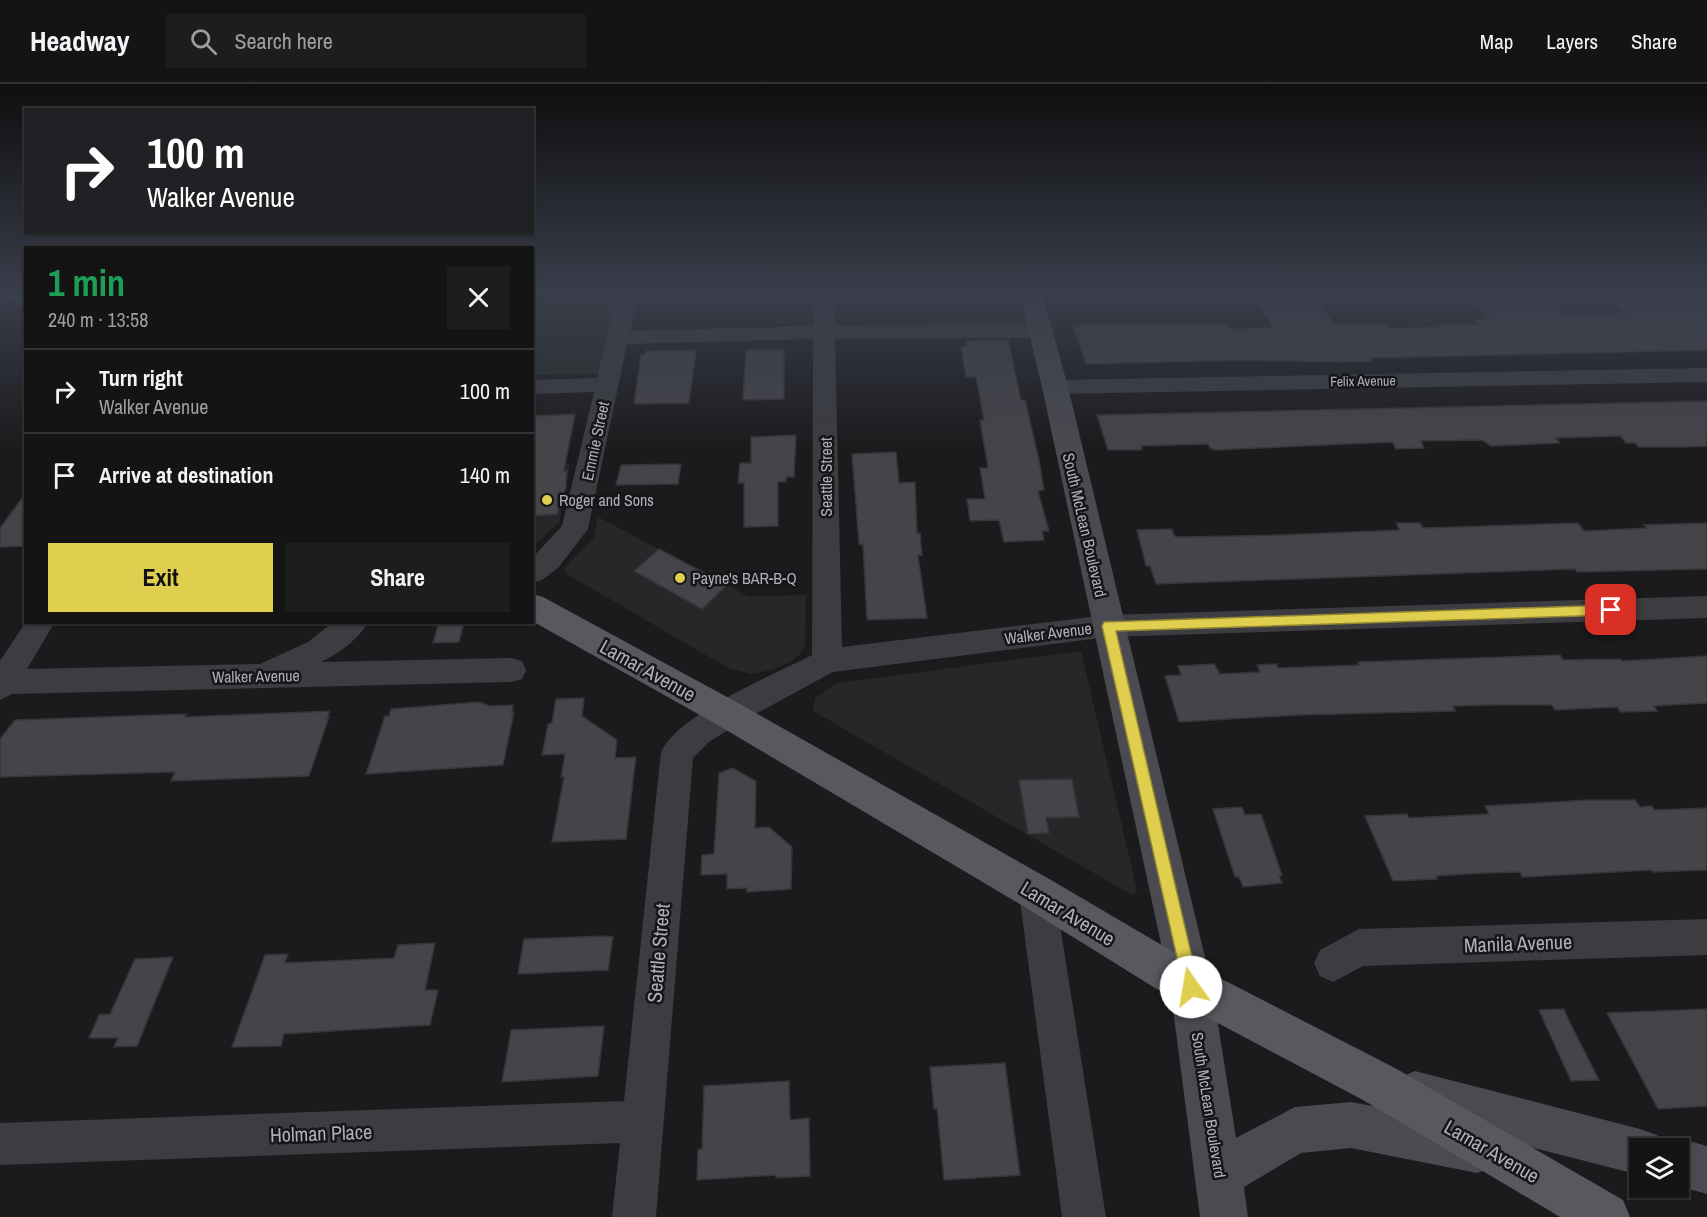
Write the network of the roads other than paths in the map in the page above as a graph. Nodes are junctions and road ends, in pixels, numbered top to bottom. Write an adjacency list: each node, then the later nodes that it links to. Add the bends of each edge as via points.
1 (616, 345): 5 (street, Emmie Street)
2 (825, 345): 14 (street, Seattle Street)
3 (1043, 345): 7 (main road, South McLean Boulevard)
4 (1707, 375): 7 (street, Felix Avenue)
5 (607, 385): 6 (street); 8 (street, Emmie Street, via 575,529)
6 (534, 387)
7 (1054, 387): 13 (main road, South McLean Boulevard)
8 (534, 572)
9 (534, 607): 18 (main road, Lamar Avenue)
10 (1707, 608): 13 (street, Walker Avenue)
11 (40, 624): 17 (street)
12 (352, 624): 16 (street, via 319,650)
13 (1108, 626): 14 (street, Walker Avenue); 22 (main road, South McLean Boulevard)
14 (826, 662): 18 (street, Walker Avenue)
15 (511, 670): 16 (street, Walker Avenue)
16 (260, 676): 17 (street, Walker Avenue)
17 (1, 684)
18 (728, 714): 19 (main road, Lamar Avenue); 24 (street, Seattle Street, via 698,732 677,752)
19 (1037, 893): 22 (main road, Lamar Avenue); 32 (street)
20 (1707, 937): 21 (street, Manila Avenue, via 1359,948)
21 (1333, 963)
22 (1191, 987): 23 (main road, Lamar Avenue); 30 (main road, South McLean Boulevard)
23 (1379, 1084): 26 (main road); 27 (main road, Lamar Avenue)
24 (642, 1121): 25 (street, Holman Place); 31 (street, Seattle Street)
25 (0, 1144)
26 (1629, 1149)
27 (1500, 1155): 30 (main road, via 1352,1125 1295,1131); 33 (main road, Lamar Avenue)
28 (1689, 1165): 29 (main road)
29 (1707, 1170)
30 (1222, 1195)
31 (634, 1217)
32 (1084, 1217)
33 (1606, 1217)

